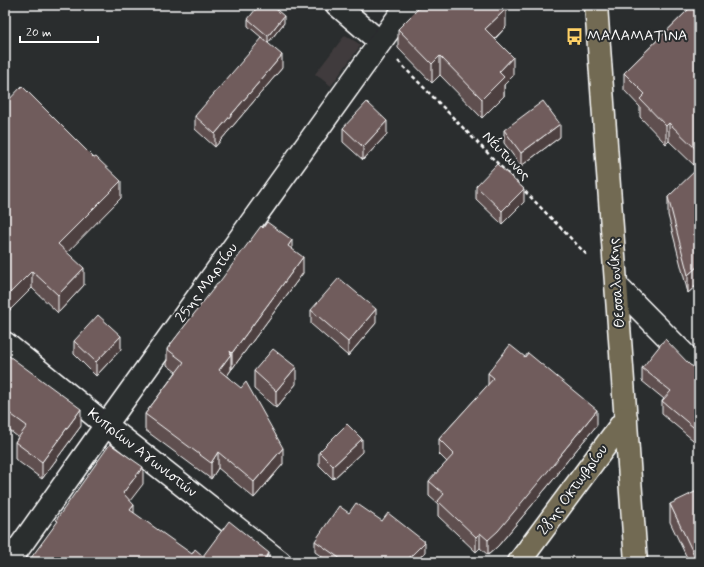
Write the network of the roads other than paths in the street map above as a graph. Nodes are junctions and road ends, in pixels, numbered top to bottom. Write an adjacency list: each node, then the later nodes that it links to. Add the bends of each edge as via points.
1 (337, 5): 4 (street)
2 (407, 5): 4 (street, 25ης Μαρτίου)
3 (596, 5): 5 (main road, Θεσσαλονίκης)
4 (380, 42): 9 (street, 25ης Μαρτίου)
5 (617, 286): 7 (street); 8 (main road, Θεσσαλονίκης)
6 (5, 343): 9 (street, Κυπρίων Αγωνιστών)
7 (699, 369)
8 (626, 418): 12 (main road, 28ης Οκτωβρίου); 13 (main road, Θεσσαλονίκης)
9 (106, 424): 10 (street, 25ης Μαρτίου); 11 (street, Κυπρίων Αγωνιστών)
10 (9, 562)
11 (280, 562)
12 (520, 562)
13 (636, 562)

